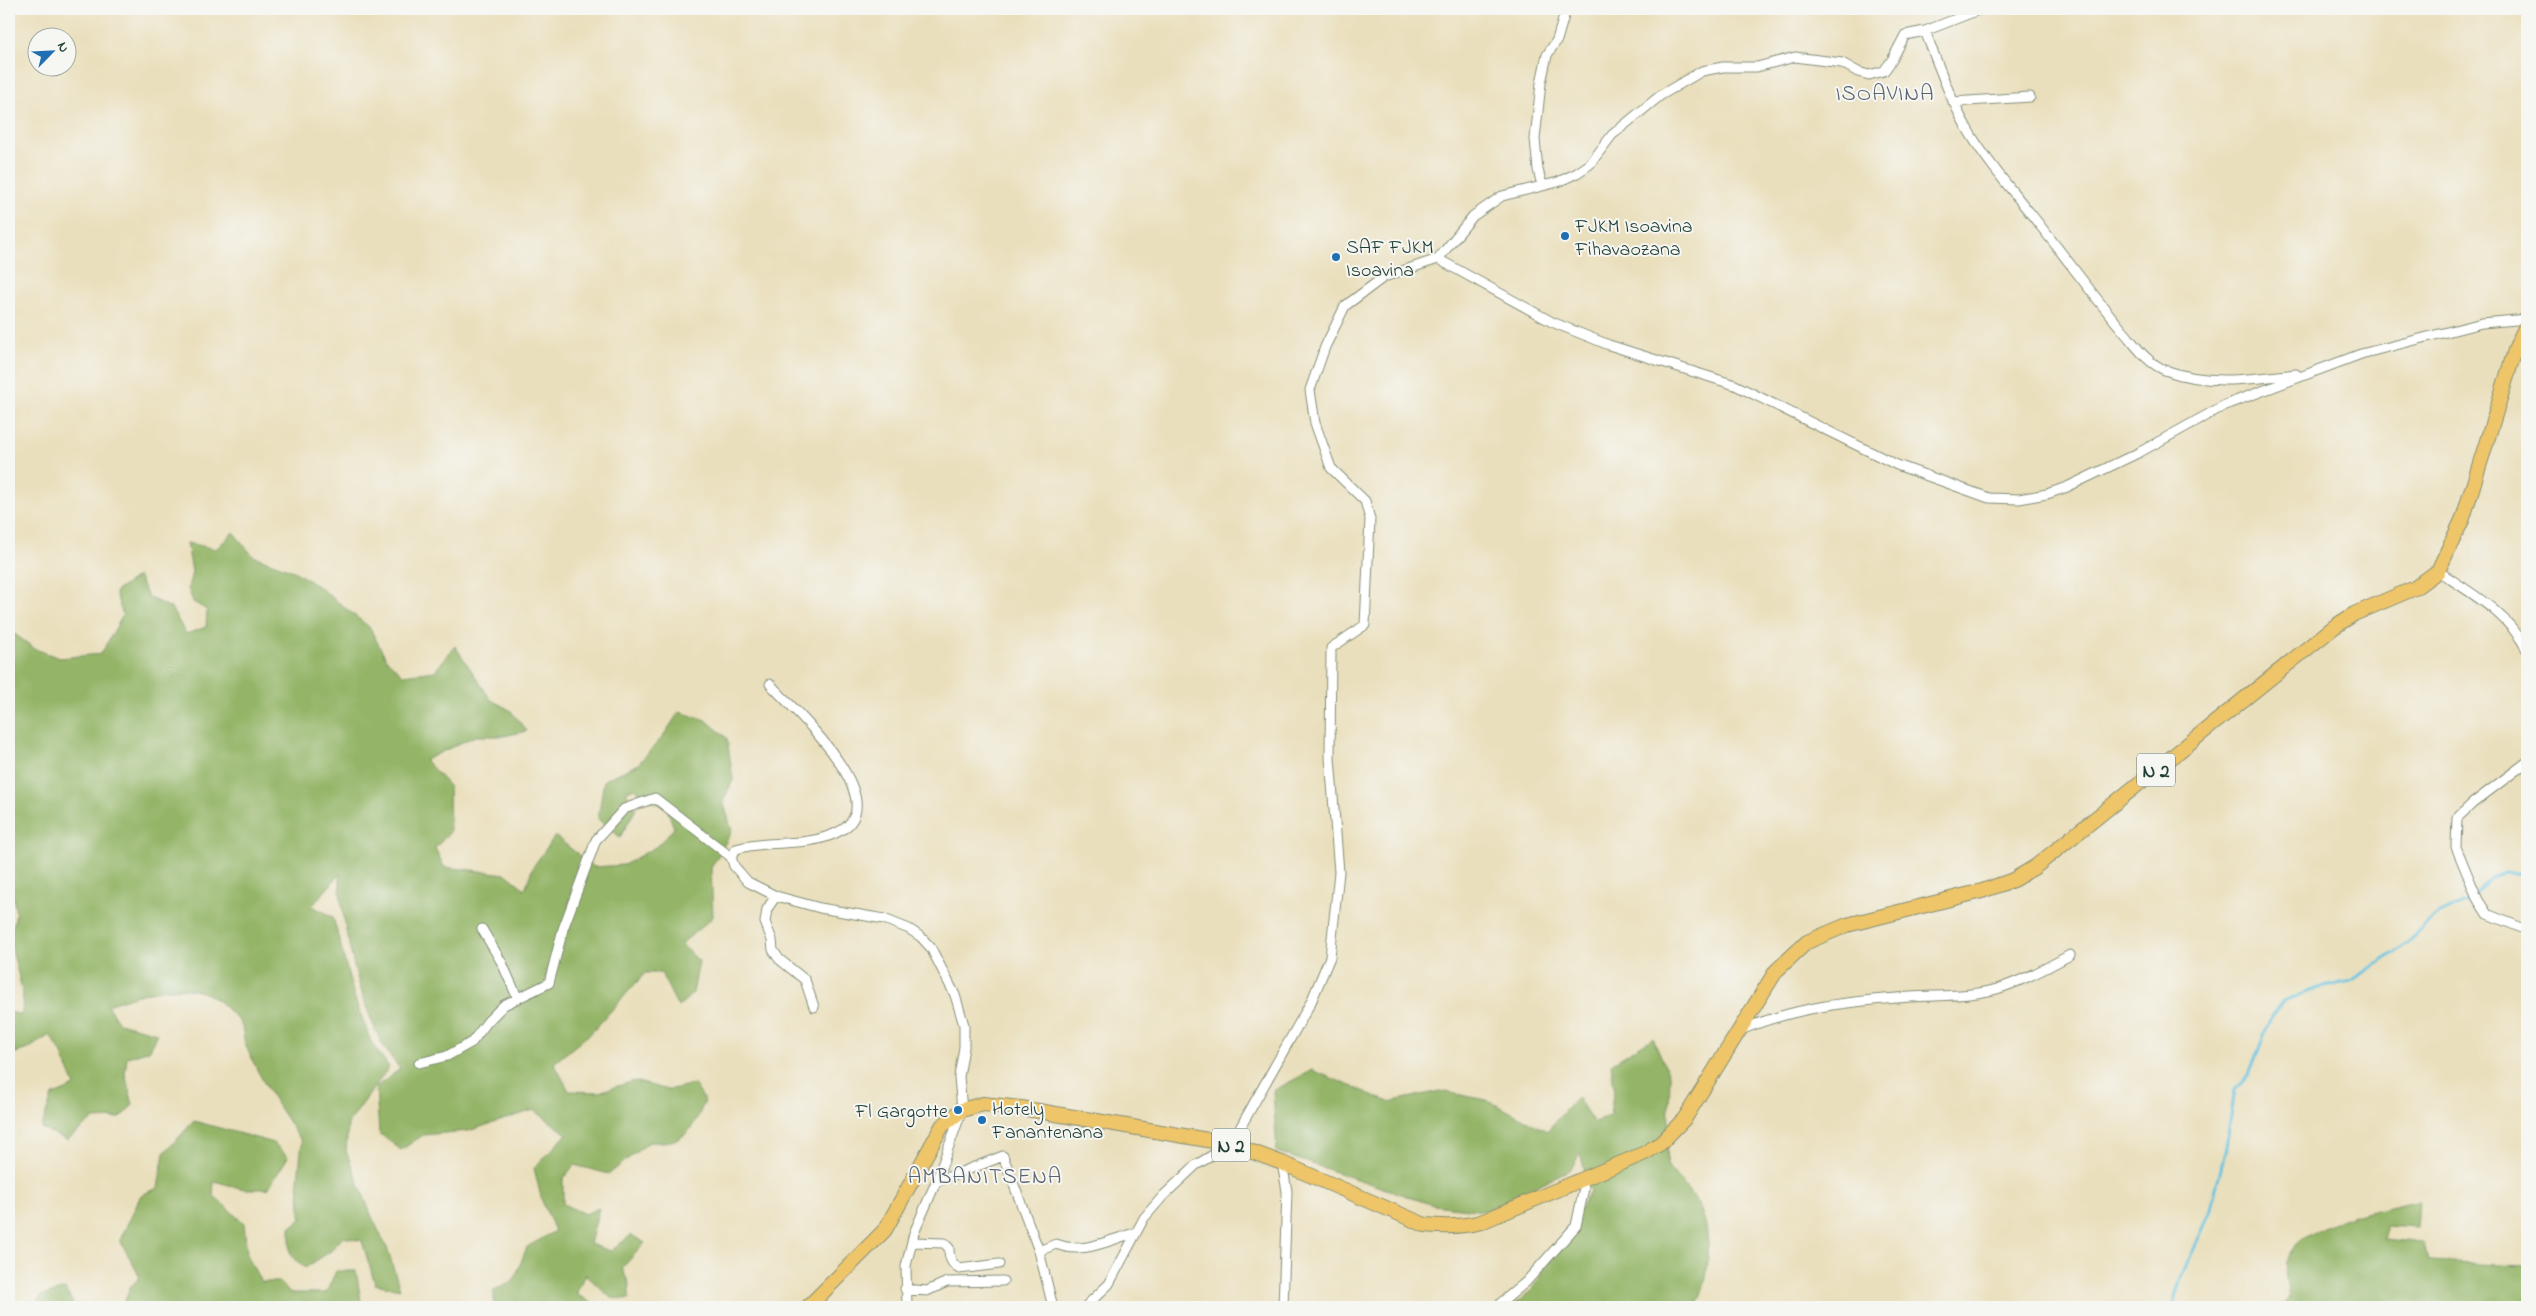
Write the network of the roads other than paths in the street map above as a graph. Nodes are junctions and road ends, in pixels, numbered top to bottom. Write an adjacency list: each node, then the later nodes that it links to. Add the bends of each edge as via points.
1 (1566, 9): 6 (street, via 1557,40 1547,55 1541,83 1535,139)
2 (1981, 9): 3 (street)
3 (1925, 31): 5 (street); 6 (street, via 1904,35 1884,71 1869,75 1842,63 1795,56 1757,67 1702,71 1661,95 1612,135 1590,164 1558,182)
4 (2030, 97): 5 (street)
5 (1953, 102): 10 (street, via 2000,179 2149,361 2164,370 2195,379 2243,380)
6 (1542, 185): 7 (street, via 1502,196 1473,216)
7 (1438, 259): 10 (street, via 1552,322 1609,345 1736,385 1897,465 1989,498 2019,499 2067,487 2140,452 2225,405); 25 (street, via 1384,276 1344,306 1310,390 1315,423 1330,468 1365,501 1370,519 1365,625 1331,648 1330,758 1339,872 1330,957 1311,1002)
8 (2527, 319): 10 (street, via 2482,323 2360,354)
9 (2527, 324): 11 (main road, N 2, via 2516,348 2463,518)
10 (2307, 373)
11 (2438, 571): 12 (street, via 2499,612); 22 (main road, N 2, via 2415,588 2354,614 2334,627 2098,819 2013,880 1982,892 1847,925 1807,942 1776,971)
12 (2527, 650)
13 (770, 684): 15 (street, via 816,733 849,776 857,797 858,811 851,824 837,833 807,842 748,845 736,849)
14 (2527, 762): 18 (street, via 2457,818 2456,847 2471,886 2488,914)
15 (731, 857): 16 (street, via 734,866 748,882); 20 (street, via 655,798 624,809 596,840 563,929 549,983)
16 (776, 896): 21 (street, via 767,909 764,922 773,950 804,980); 24 (street, via 820,908 884,919 909,929 931,948 951,988 964,1025 959,1077)
17 (482, 928): 20 (street)
18 (2527, 930)
19 (2070, 955): 22 (street, via 1998,989 1966,995 1850,1001 1807,1009)
20 (518, 999): 23 (street, via 504,1005 472,1042 447,1056)
21 (814, 1007)
22 (1739, 1031): 27 (main road, N 2, via 1685,1118 1671,1134 1645,1153)
23 (419, 1063)
24 (962, 1110): 25 (main road, N 2, via 983,1104 1020,1108); 28 (street); 35 (main road, N 2, via 942,1126 885,1230)
25 (1231, 1144): 26 (main road, N 2); 29 (street, via 1196,1165 1163,1196)
26 (1282, 1163): 27 (main road, N 2, via 1417,1221 1439,1226 1481,1222); 39 (street, via 1287,1190)
27 (1583, 1181): 40 (street, via 1576,1226 1526,1282)
28 (936, 1182): 30 (street); 31 (street, via 1003,1156)
29 (1135, 1233): 31 (street, via 1092,1248 1070,1249 1056,1244); 38 (street, via 1109,1284)
30 (912, 1242): 32 (street, via 944,1243 949,1248 953,1265 959,1268); 34 (street)
31 (1039, 1251): 37 (street)
32 (998, 1264)
33 (1003, 1282): 34 (street, via 947,1282 927,1291)
34 (905, 1290): 36 (street)
35 (808, 1307)
36 (907, 1307)
37 (1052, 1307)
38 (1085, 1307)
39 (1283, 1307)
40 (1496, 1307)

